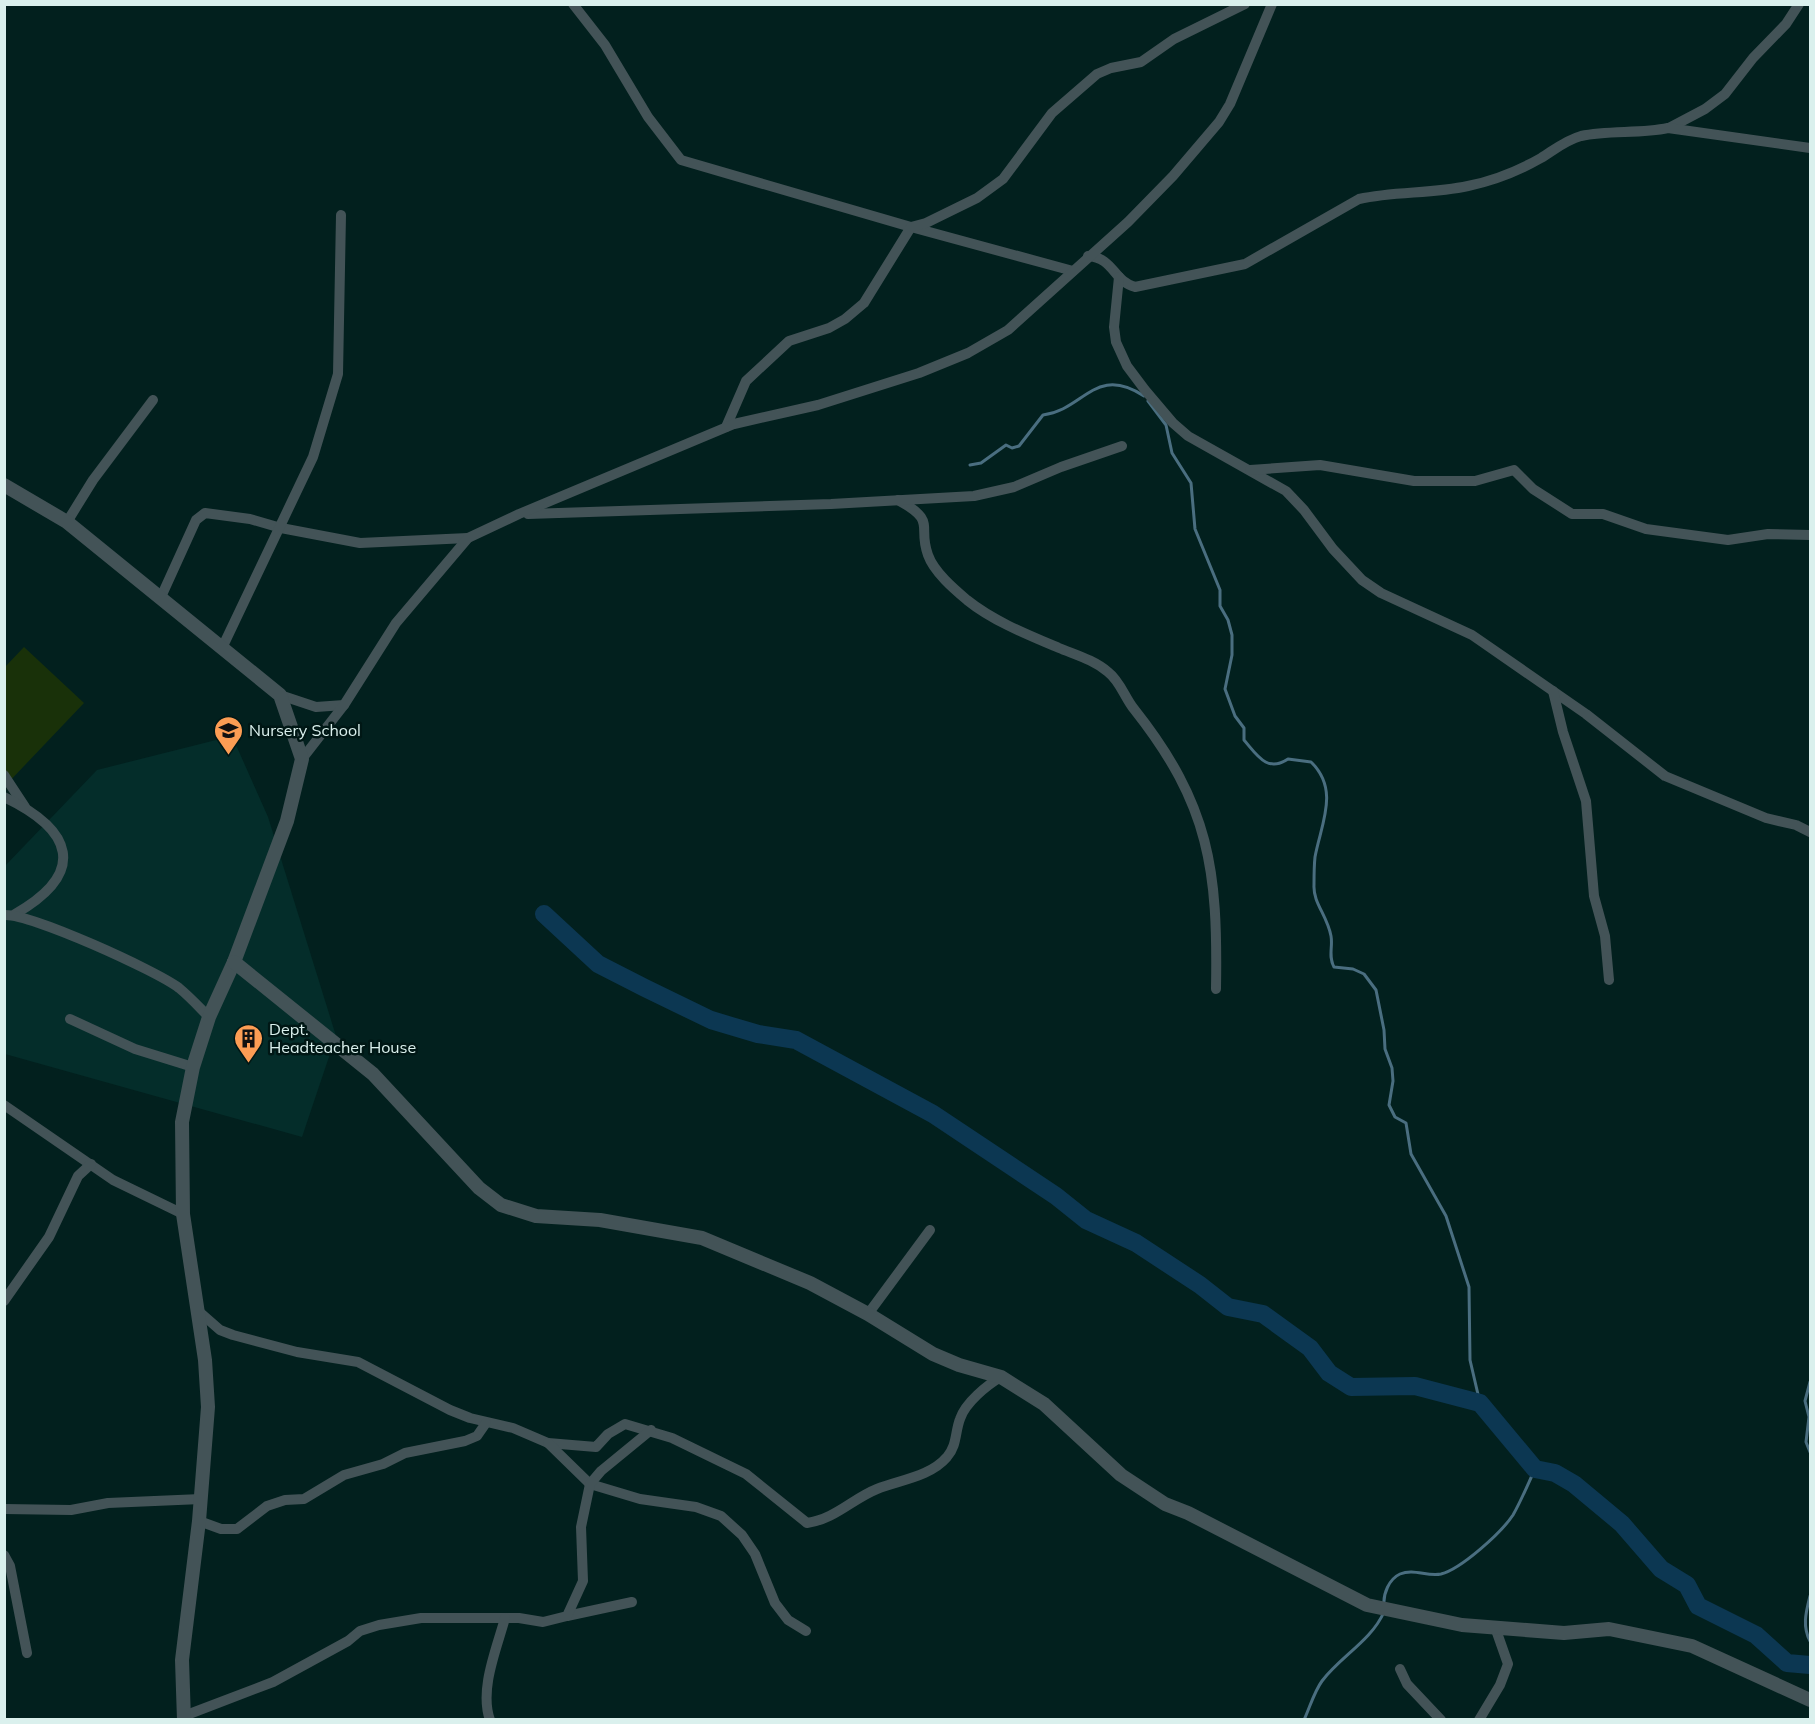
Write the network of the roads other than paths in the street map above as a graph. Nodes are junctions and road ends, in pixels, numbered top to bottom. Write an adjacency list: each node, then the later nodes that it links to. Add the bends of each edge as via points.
1 (573, 4): 8 (street, via 681,160)
2 (1245, 4): 8 (street, via 1174,39 1141,62 1097,74 1052,113 1003,179 977,198)
3 (1272, 4): 9 (street, via 1230,104 1218,122 1166,183)
4 (1799, 4): 5 (street, via 1725,94)
5 (1668, 128): 6 (street); 11 (street, via 1582,136 1539,159 1471,186 1359,199 1245,264 1143,287 1127,285)
6 (1810, 148)
7 (341, 215): 20 (street, via 338,374 313,457)
8 (911, 227): 10 (street); 13 (street, via 864,303 829,328 789,341 746,381)
9 (1088, 256): 10 (street); 11 (street, via 1107,262)
10 (1073, 271): 13 (street, via 1008,330 968,353 920,374 818,405)
11 (1119, 277): 15 (street, via 1114,327 1127,366 1173,423 1206,447)
12 (153, 400): 19 (street)
13 (726, 427): 18 (street)
14 (1122, 446): 17 (street, via 1014,488 975,496)
15 (1250, 470): 21 (street, via 1320,465 1414,481 1475,481 1514,470 1533,489 1572,514 1603,514 1646,529 1728,540 1768,534); 25 (street, via 1286,491 1362,580 1381,593 1472,635)
16 (4, 485): 19 (street)
17 (898, 500): 18 (street); 36 (street, via 925,523 928,556 966,599 990,616 1110,672 1126,700 1169,756 1203,829 1211,864)
18 (519, 514): 22 (street)
19 (67, 522): 23 (street)
20 (281, 528): 22 (street, via 360,543); 23 (street, via 250,519 200,515); 24 (street)
21 (1810, 535)
22 (468, 538): 27 (street, via 396,623)
23 (161, 597): 24 (street)
24 (223, 646): 26 (street)
25 (1553, 691): 32 (street, via 1680,784); 35 (street, via 1586,801 1594,896 1605,936)
26 (280, 695): 27 (street, via 316,707); 28 (street)
27 (344, 705): 28 (street)
28 (302, 759): 34 (street, via 287,821)
29 (4, 775): 31 (street)
30 (4, 797): 31 (street)
31 (26, 807): 33 (street, via 53,832 62,845 64,857 56,881 39,899)
32 (1810, 832)
33 (10, 914): 37 (street, via 108,952 178,987)
34 (234, 962): 37 (street); 46 (street, via 373,1074 479,1188 501,1205 536,1216 600,1220 702,1238 810,1283)
35 (1609, 980)
36 (1215, 989)
37 (209, 1017): 39 (street)
38 (70, 1019): 39 (street, via 135,1049)
39 (192, 1067): 42 (street, via 182,1122)
40 (4, 1105): 41 (street)
41 (91, 1164): 42 (street, via 113,1180); 44 (street, via 78,1176 49,1237)
42 (183, 1214): 45 (street)
43 (930, 1230): 46 (street)
44 (4, 1301)
45 (196, 1309): 48 (street, via 226,1333 297,1352 358,1362 437,1404); 52 (street, via 206,1360 208,1407)
46 (868, 1314): 47 (street, via 933,1354)
47 (1001, 1377): 49 (street, via 962,1414 954,1446 938,1465 876,1489 818,1521 807,1523 746,1474); 59 (street, via 1044,1404 1122,1474 1165,1504 1367,1605 1462,1625)
48 (486, 1423): 50 (street, via 513,1428); 54 (street, via 477,1436 465,1441 405,1453 344,1475 304,1499 267,1506 237,1529 221,1529)
49 (651, 1430): 50 (street, via 625,1424 596,1447); 51 (street, via 600,1470)
50 (548, 1443): 51 (street)
51 (590, 1484): 57 (street, via 580,1527 583,1581); 60 (street, via 721,1516 755,1554 775,1603 788,1620)
52 (201, 1499): 53 (street, via 108,1503 71,1510); 54 (street)
53 (4, 1509)
54 (199, 1521): 64 (street, via 182,1660)
55 (4, 1556): 61 (street)
56 (633, 1602): 57 (street)
57 (567, 1616): 58 (street, via 543,1622)
58 (505, 1618): 64 (street, via 421,1618 379,1625 360,1631 273,1682); 65 (street, via 488,1686 486,1704)
59 (1495, 1627): 63 (street, via 1564,1633 1609,1629 1692,1646); 67 (street, via 1508,1665)
60 (806, 1631)
61 (27, 1653)
62 (1400, 1669): 66 (street, via 1407,1684)
63 (1810, 1700)
64 (184, 1718)
65 (490, 1719)
66 (1441, 1719)
67 (1479, 1719)

